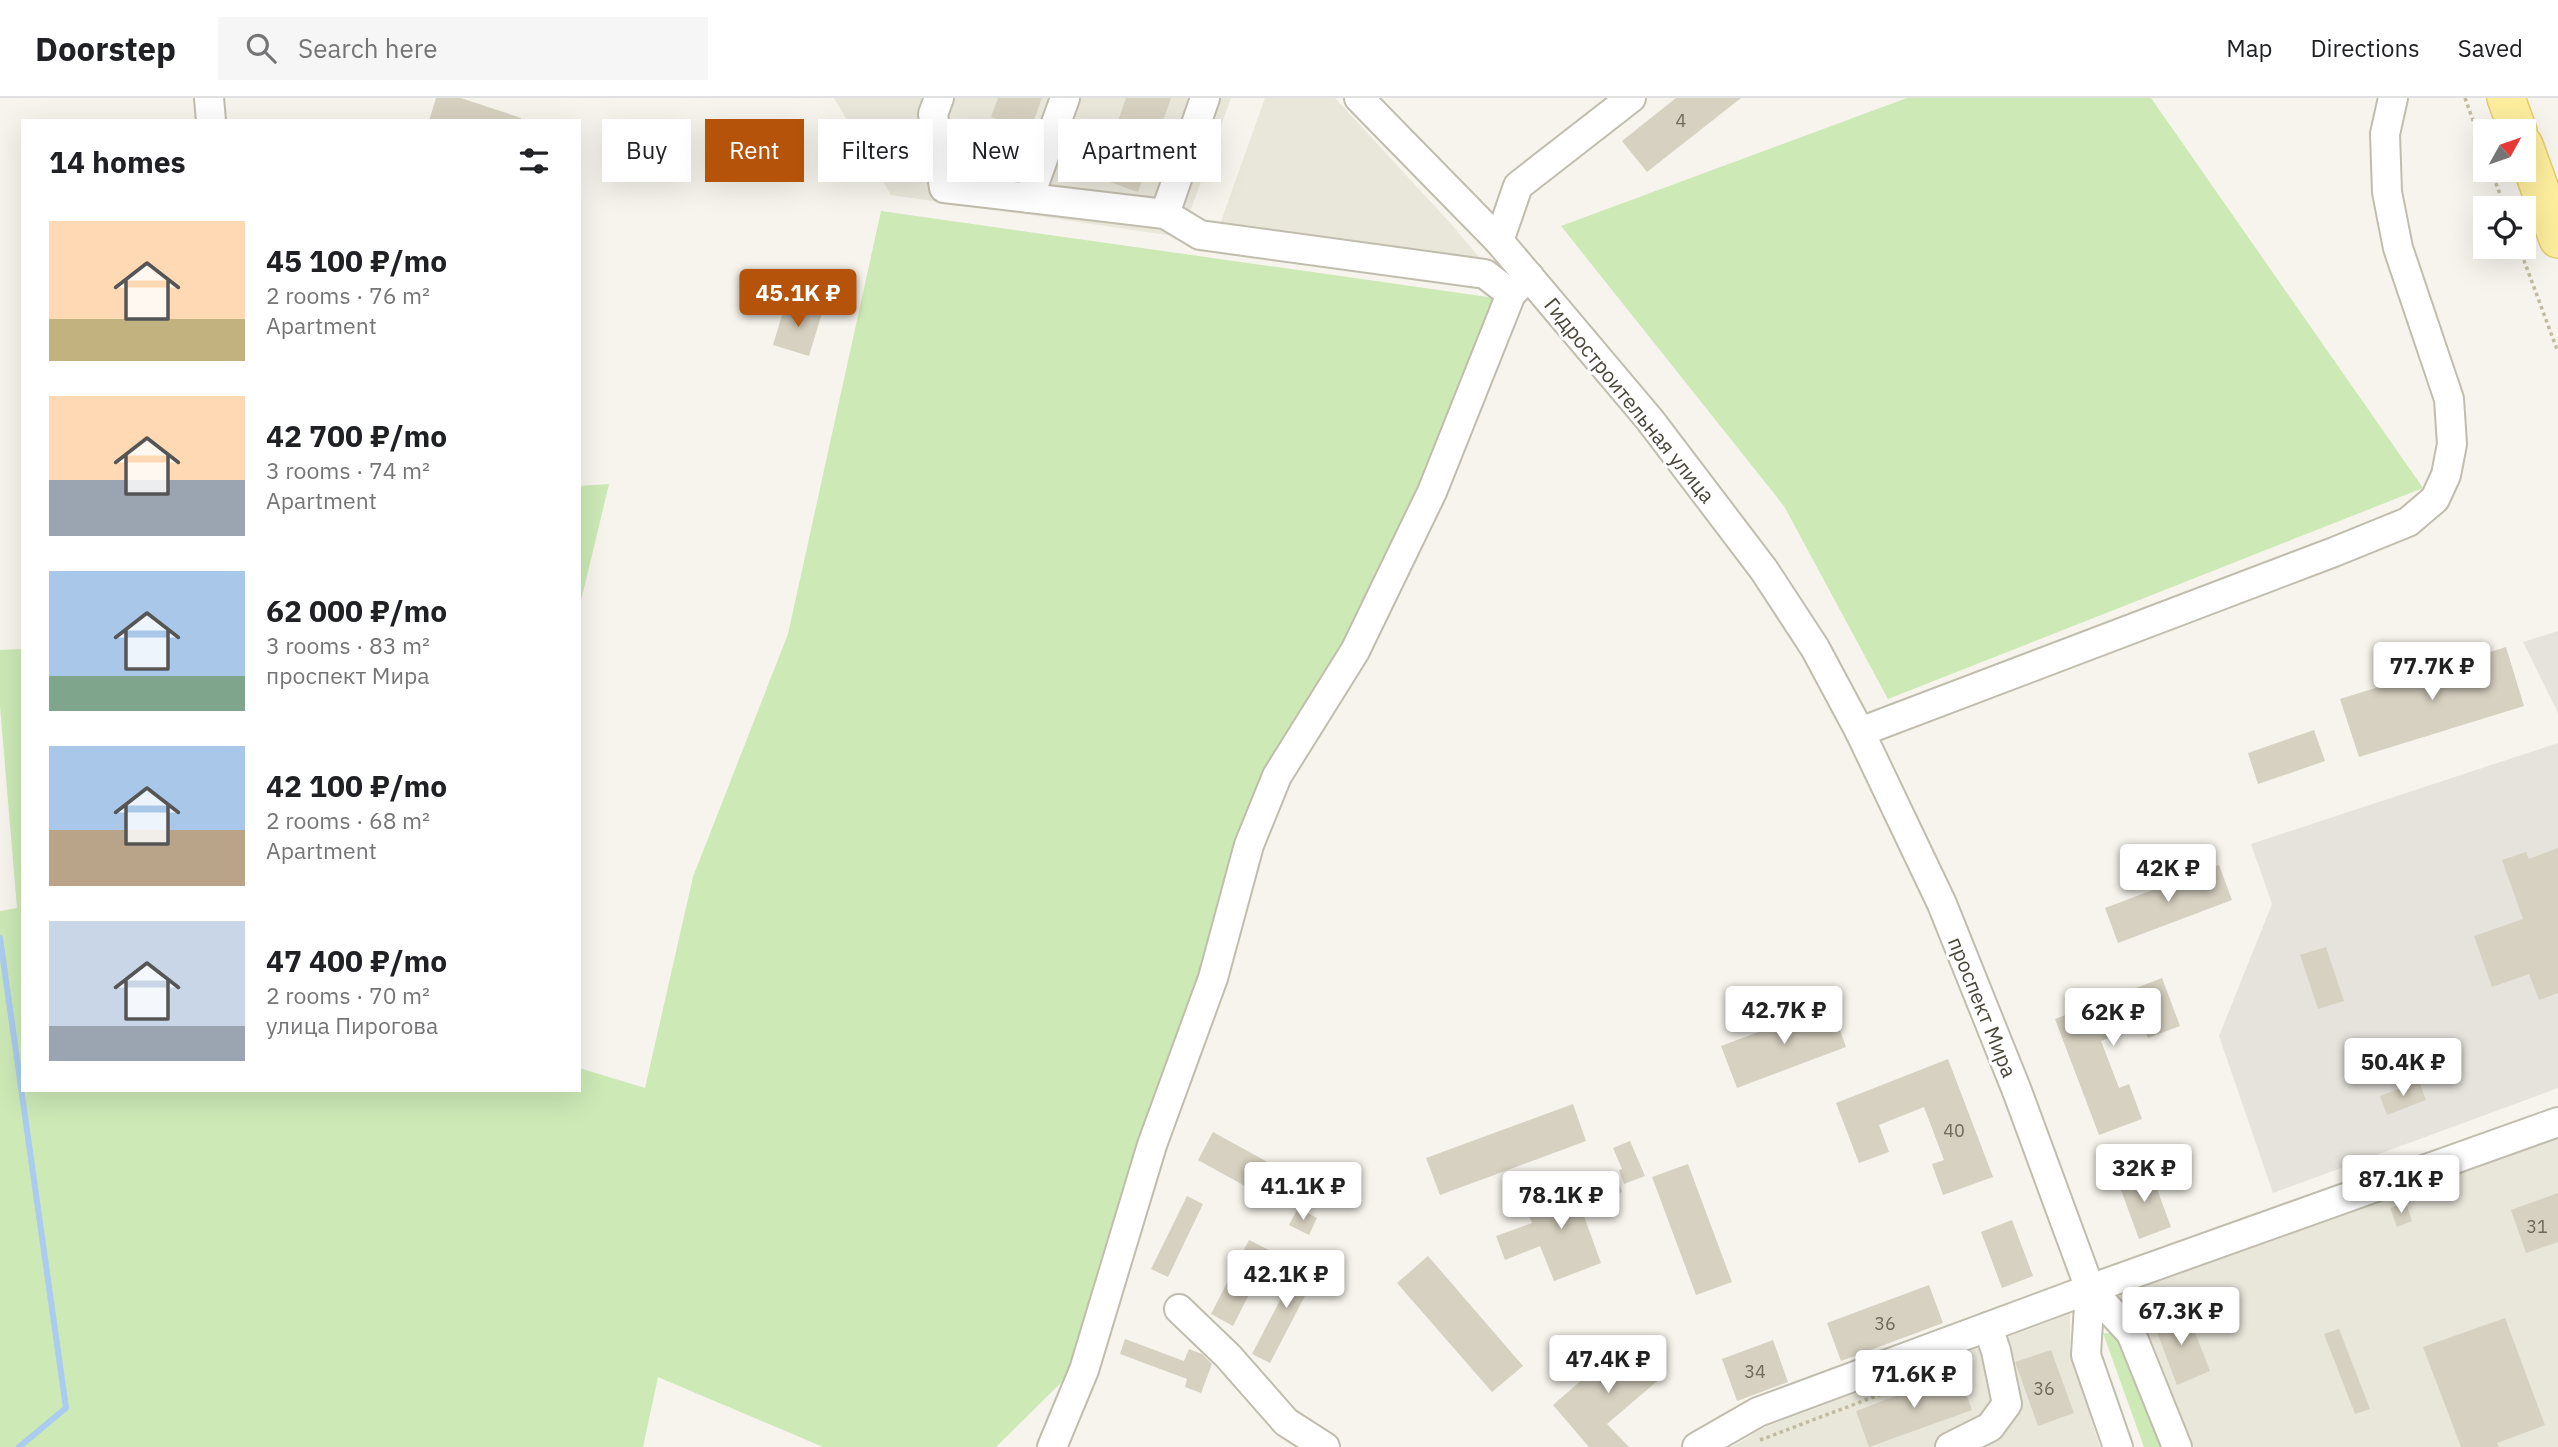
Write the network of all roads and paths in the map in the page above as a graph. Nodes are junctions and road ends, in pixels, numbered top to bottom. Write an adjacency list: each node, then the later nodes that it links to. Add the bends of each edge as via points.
1 (209, 98): 10 (street)
2 (939, 98): 14 (street, via 933,114 944,188)
3 (1065, 98): 14 (street)
4 (1205, 98): 15 (street)
5 (1359, 98): 17 (street, Гидростроительная улица)
6 (1631, 98): 17 (street, via 1518,186)
7 (2392, 98): 21 (street, via 2385,134 2387,192 2398,248 2449,398 2452,444 2435,499 2408,523)
8 (2465, 98): 12 (path)
9 (2506, 98): 11 (main road)
10 (211, 119)
11 (2514, 119)
12 (2473, 120)
13 (2536, 178): 16 (main road)
14 (1029, 198): 15 (street)
15 (1165, 214): 19 (street, via 1200,235 1485,274)
16 (2558, 239)
17 (1499, 241): 19 (street, Гидростроительная улица)
18 (2523, 259): 20 (path)
19 (1520, 285): 21 (street, Гидростроительная улица, via 1650,420 1764,570 1815,648); 28 (street, via 1432,492 1355,651 1277,776 1254,834 1213,978 1152,1145 1084,1370)
20 (2558, 352)
21 (1860, 732): 23 (street, проспект Мира, via 1942,904)
22 (2558, 1122): 23 (street)
23 (2090, 1289): 25 (street); 32 (street, проспект Мира, via 2086,1355); 33 (street, проспект Мира, via 2131,1333)
24 (1179, 1309): 29 (street, via 1286,1422)
25 (1987, 1327): 30 (street, via 1758,1412); 31 (street, via 2007,1404 1990,1427)
26 (1905, 1385): 27 (path)
27 (1749, 1444)
28 (1052, 1447)
29 (1325, 1447)
30 (1697, 1447)
31 (1950, 1447)
32 (2118, 1447)
33 (2176, 1447)

